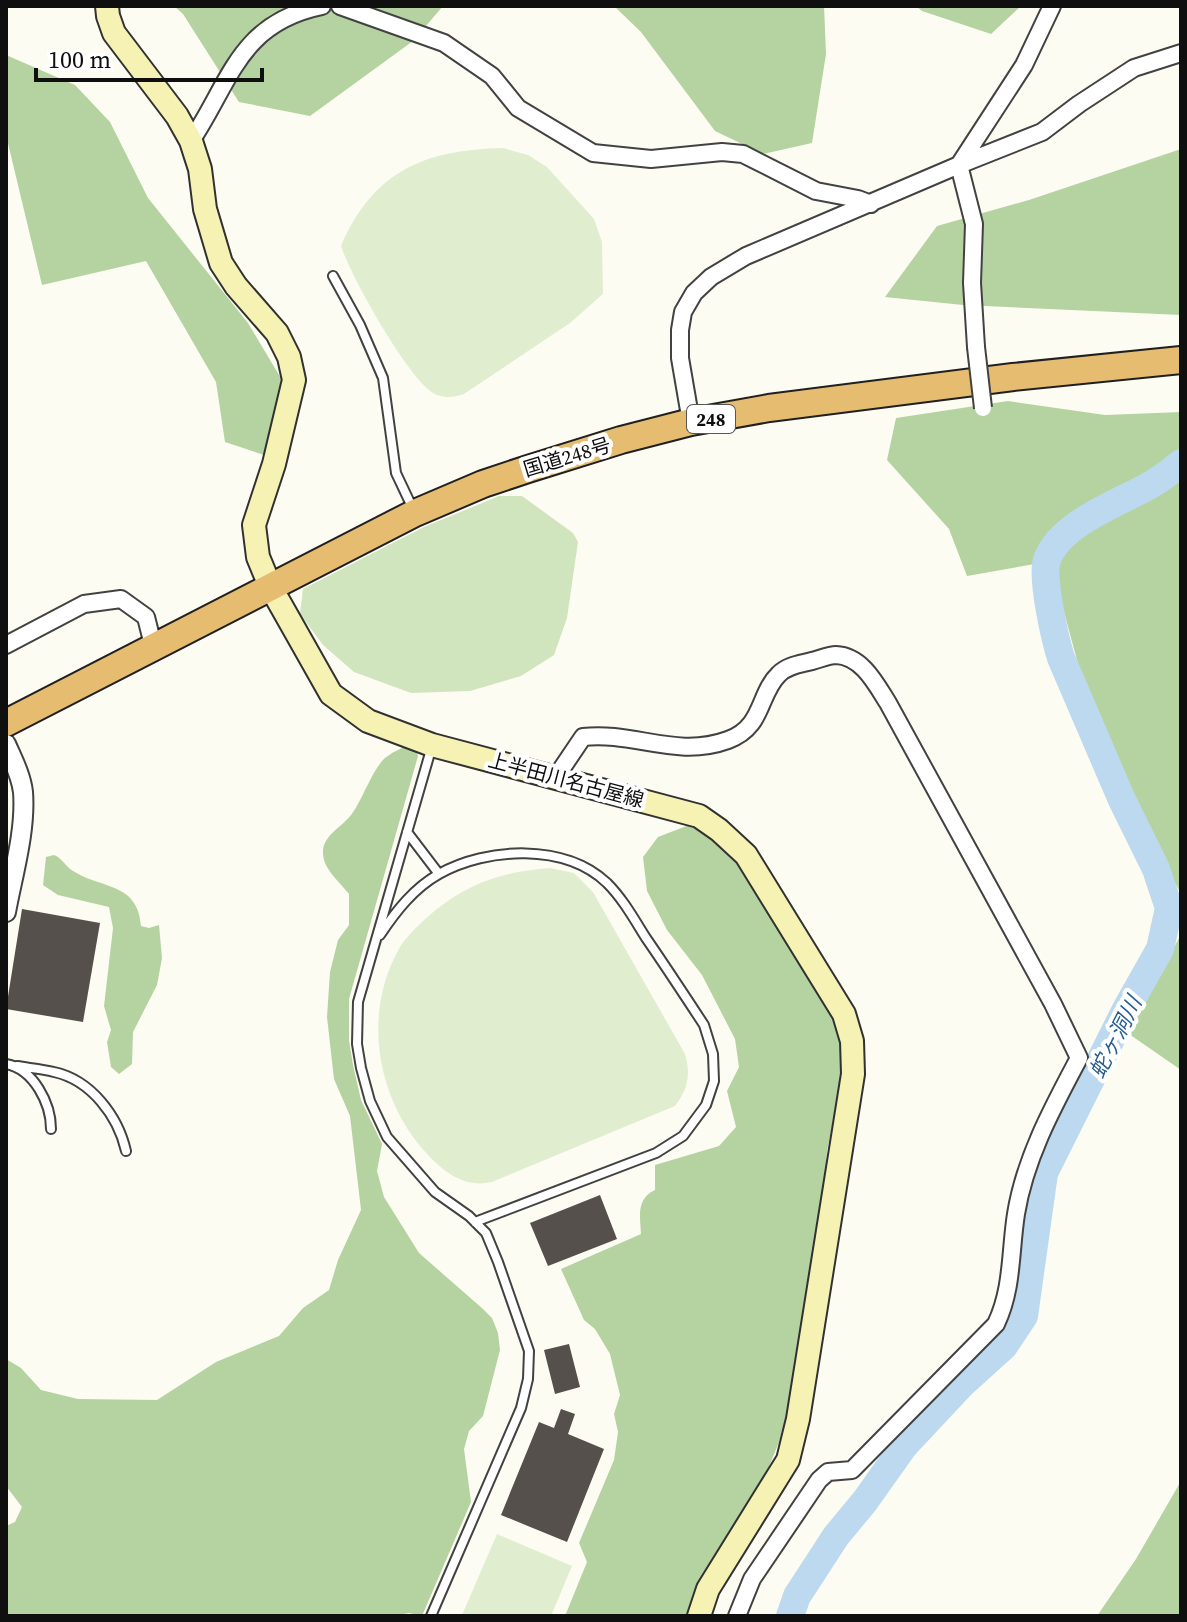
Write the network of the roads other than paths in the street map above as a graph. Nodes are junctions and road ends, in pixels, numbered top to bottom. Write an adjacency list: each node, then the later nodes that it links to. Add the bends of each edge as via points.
1 (107, 6): 6 (main road, 上半田川名古屋線, via 114,33)
2 (322, 6): 6 (street, via 281,20 258,36 221,84)
3 (340, 6): 8 (street, via 444,43 492,76 518,108 593,153 651,159 743,154 816,191)
4 (1052, 6): 7 (street, via 1024,65)
5 (1181, 53): 7 (street, via 1134,68 1042,132)
6 (191, 141): 14 (main road, 上半田川名古屋線, via 221,263 277,333 294,380 254,525 258,557)
7 (959, 165): 8 (street); 11 (street, bridge, via 974,224 972,283)
8 (871, 204): 12 (street, via 746,256 694,293 680,330)
9 (333, 276): 13 (lane, via 383,378 396,473)
10 (1181, 360): 12 (highway, 国道248号 / 248, via 1013,377)
11 (983, 408)
12 (691, 422): 13 (highway, 国道248号 / 248, via 528,469)
13 (415, 513): 14 (highway, 国道248号 / 248)
14 (270, 586): 16 (highway, 国道248号 / 248); 19 (main road, 上半田川名古屋線, via 331,694 368,721)
15 (6, 645): 16 (street, via 84,604 121,599 146,617)
16 (153, 645): 17 (highway, 国道248号 / 248)
17 (6, 723)
18 (6, 744): 23 (street, via 20,780 23,815)
19 (432, 745): 20 (main road, 上半田川名古屋線); 21 (lane)
20 (556, 777): 31 (main road, 上半田川名古屋線, via 699,816 719,830 746,855 844,1014 852,1041 853,1074 788,1460 708,1589); 32 (street, via 583,737 604,735 693,749 730,739 748,728 777,675 836,655 851,658 888,703 1079,1058 1025,1173 1010,1279 996,1324 852,1470 828,1472 819,1480 752,1579)
21 (407, 832): 22 (lane); 24 (lane)
22 (439, 874): 24 (lane, via 407,900); 29 (lane, via 474,860 509,855 564,859 592,871 618,894 704,1025 715,1067 706,1105 670,1146)
23 (6, 912)
24 (375, 942): 29 (lane, via 358,1002 357,1044 370,1101 387,1137 435,1192)
25 (6, 1064): 26 (lane)
26 (17, 1066): 27 (lane, via 42,1093); 28 (lane, via 57,1072 86,1087 109,1110)
27 (51, 1129)
28 (126, 1151)
29 (475, 1222): 30 (lane, via 486,1233 529,1351 528,1379 521,1408)
30 (431, 1616)
31 (699, 1616)
32 (737, 1616)

